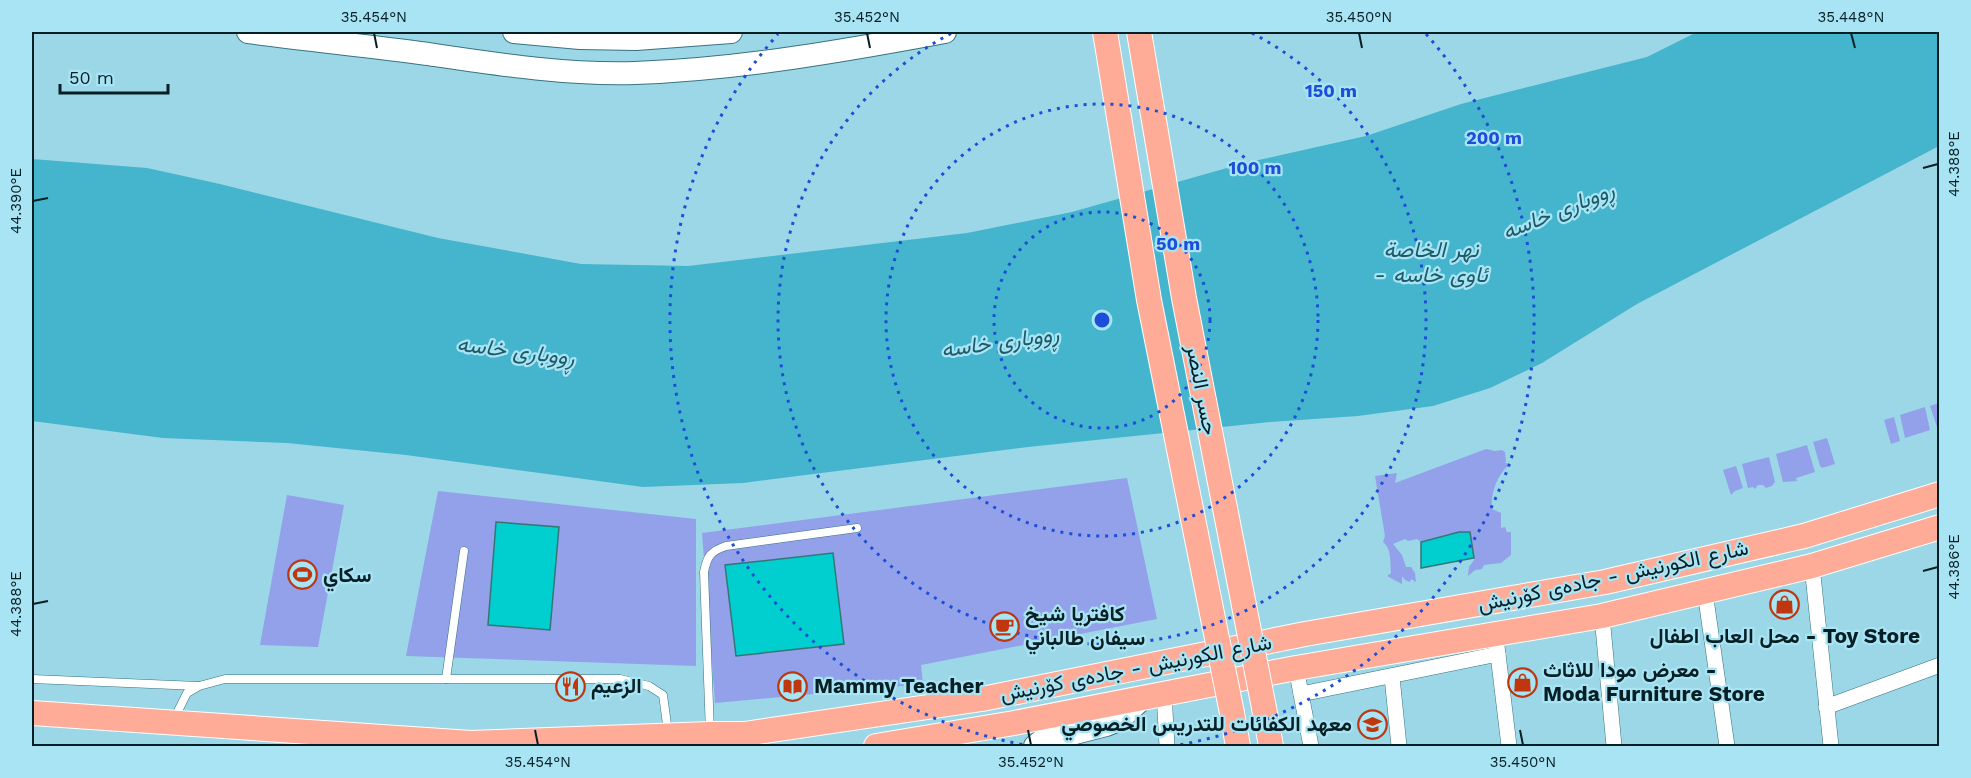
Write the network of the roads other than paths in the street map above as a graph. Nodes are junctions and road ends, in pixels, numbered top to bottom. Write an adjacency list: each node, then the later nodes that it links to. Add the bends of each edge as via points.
1 (248, 32): 8 (street)
2 (514, 32): 7 (street)
3 (730, 32): 7 (street, via 636,39)
4 (945, 32): 8 (street, via 730,66 635,73)
5 (1105, 32): 33 (main road, جسر النصر, bridge, via 1149,300)
6 (1139, 32): 34 (main road, جسر النصر, bridge, via 1184,298)
7 (580, 38): 8 (street)
8 (580, 72)
9 (1940, 494): 28 (main road, شارع الكورنيش - جادەی کۆرنیش, via 1803,536 1605,582 1305,634 982,699 744,735)
10 (1940, 527): 13 (main road, شارع الكورنيش - جادەی کۆرنیش)
11 (857, 528): 28 (lane, via 726,546 708,555 704,572)
12 (464, 551): 21 (lane)
13 (1812, 566): 14 (main road, شارع الكورنيش - جادەی کۆرنیش); 25 (street)
14 (1705, 592): 15 (main road, شارع الكورنيش - جادەی کۆرنیش); 39 (street)
15 (1602, 616): 16 (main road, شارع الكورنيش - جادەی کۆرنیش); 38 (street)
16 (1497, 644): 18 (main road, شارع الكورنيش - جادەی کۆرنیش); 19 (street); 37 (street)
17 (1940, 665): 25 (street)
18 (1296, 668): 23 (street); 24 (main road, شارع الكورنيش - جادەی کۆرنیش)
19 (1392, 677): 23 (street); 36 (street)
20 (32, 679): 22 (lane)
21 (447, 679): 22 (lane, via 225,679); 29 (lane, via 620,680 649,686 663,695)
22 (199, 686): 27 (lane, via 187,693)
23 (1301, 694): 35 (street)
24 (1154, 696): 30 (main road, شارع الكورنيش - جادەی کۆرنیش); 31 (street, via 1119,720 1040,742); 32 (street)
25 (1826, 707): 40 (street)
26 (32, 713): 27 (main road, شارع الكورنيش - جادەی کۆرنیش)
27 (173, 723): 29 (main road, شارع الكورنيش - جادەی کۆرنیش, via 471,743)
28 (710, 734): 29 (main road, شارع الكورنيش - جادەی کۆرنیش)
29 (669, 737)
30 (876, 747)
31 (1035, 747)
32 (1167, 747)
33 (1238, 747)
34 (1271, 747)
35 (1311, 747)
36 (1399, 747)
37 (1509, 747)
38 (1614, 747)
39 (1727, 747)
40 (1831, 747)

